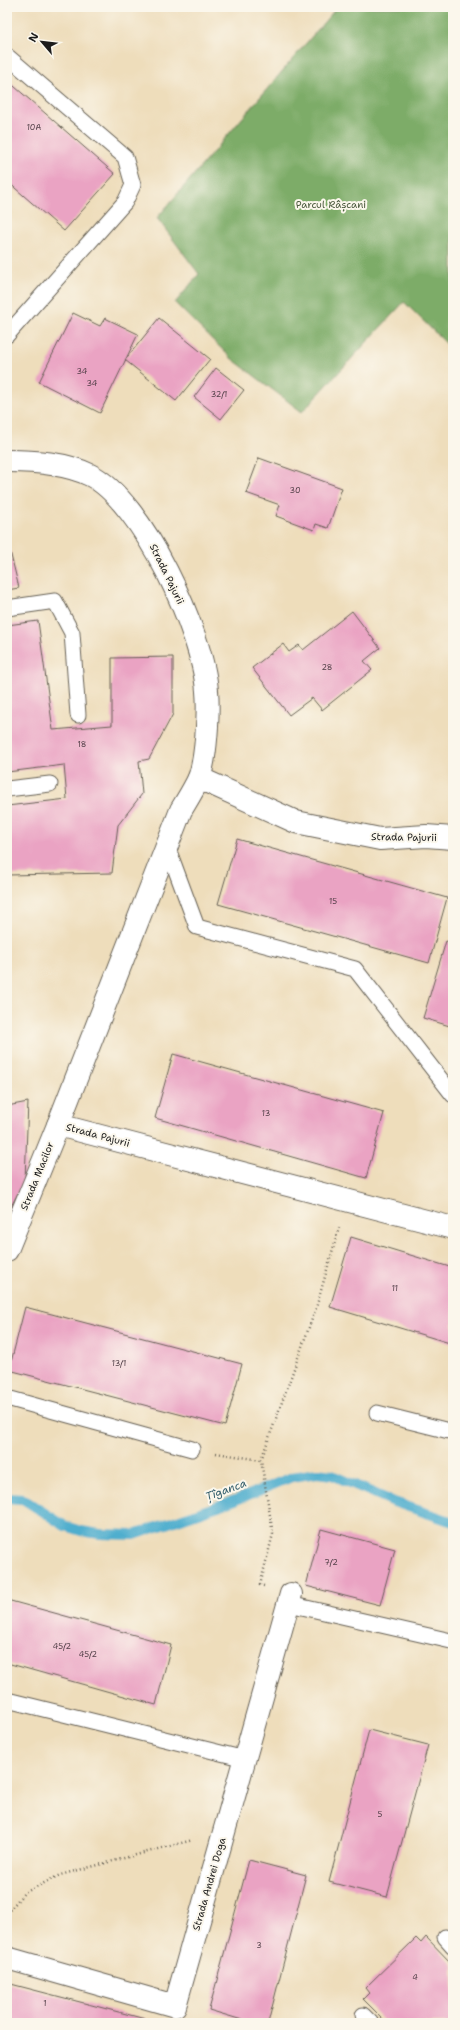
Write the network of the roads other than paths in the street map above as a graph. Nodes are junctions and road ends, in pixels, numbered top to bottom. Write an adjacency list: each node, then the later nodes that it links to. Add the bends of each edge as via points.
1 (7, 56): 2 (lane, via 125,157 133,185 125,202)
2 (7, 335)
3 (7, 461): 6 (street, Strada Pajurii, via 35,461 71,468 90,475 108,487 136,520 156,550 198,644 207,690 207,733)
4 (7, 608): 5 (lane, via 55,601 72,633)
5 (78, 715)
6 (199, 778): 9 (street, Strada Pajurii, via 296,822 380,839 426,836); 10 (street, Strada Pajurii, via 181,810)
7 (50, 784): 8 (lane)
8 (7, 789)
9 (453, 838)
10 (167, 846): 11 (lane, via 197,927 355,969); 12 (street, Strada Pajurii)
11 (453, 1095)
12 (58, 1125): 13 (street, Strada Pajurii); 14 (street, Strada Macilor)
13 (453, 1228)
14 (7, 1250)
15 (7, 1398): 18 (lane)
16 (377, 1413): 17 (lane)
17 (453, 1432)
18 (192, 1449)
19 (290, 1599): 20 (lane); 22 (street, Strada Andrei Doga)
20 (451, 1641)
21 (7, 1700): 22 (lane)
22 (245, 1759): 23 (street, Strada Andrei Doga, via 175,2006)
23 (7, 1958)

